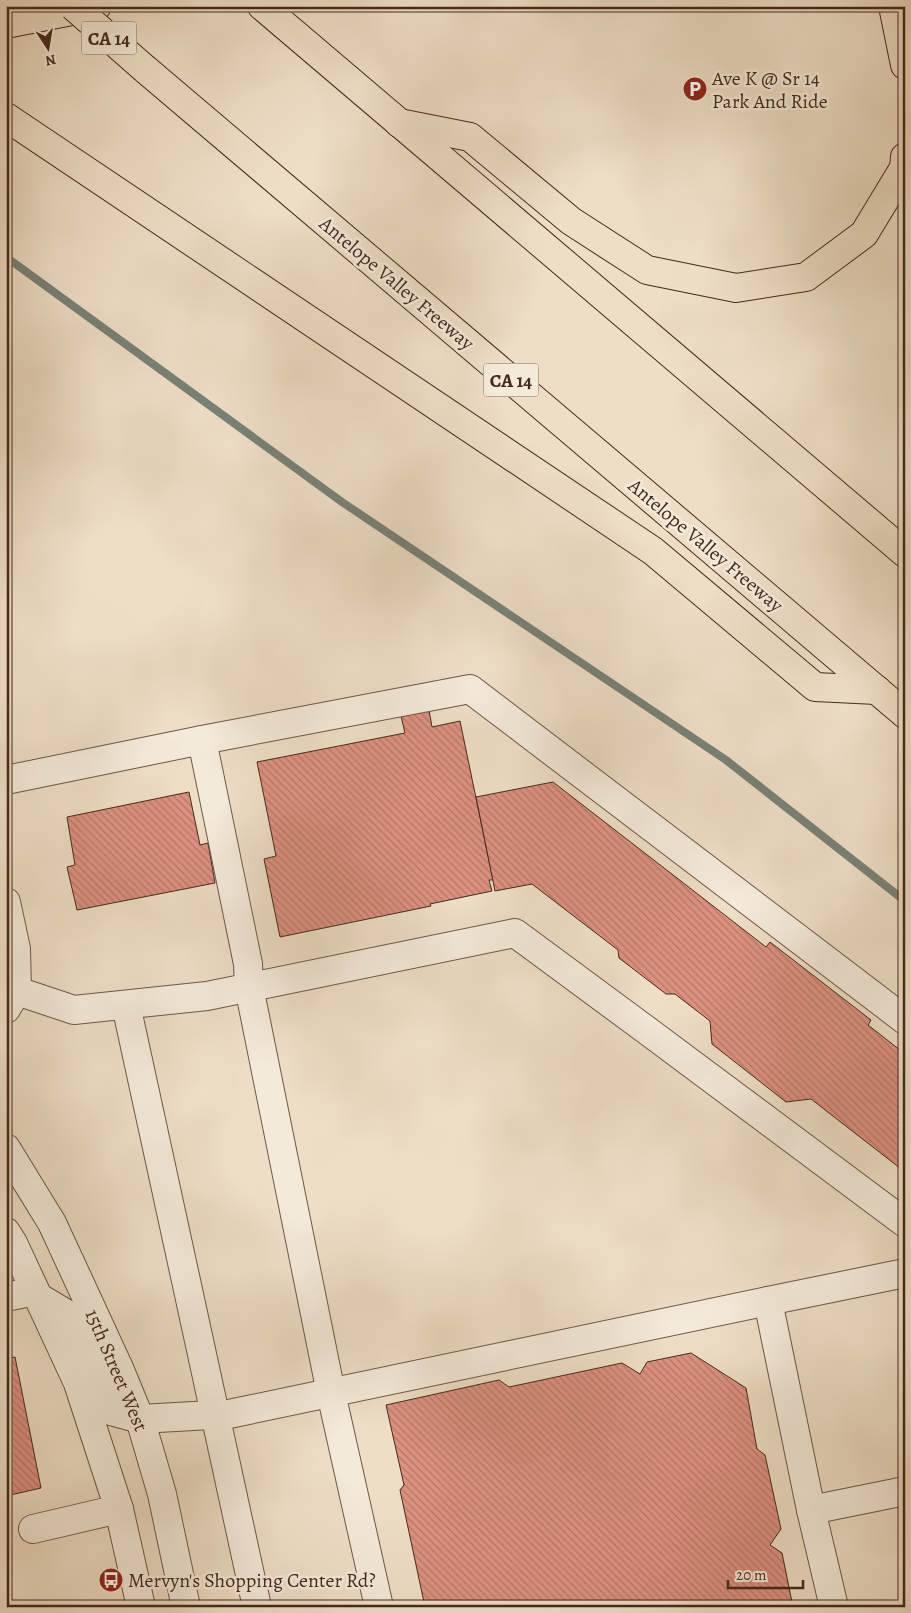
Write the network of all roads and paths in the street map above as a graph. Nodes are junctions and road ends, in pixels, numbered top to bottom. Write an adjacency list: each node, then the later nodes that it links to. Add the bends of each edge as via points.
1 (72, 6): 11 (main road, Antelope Valley Freeway / CA 14, bridge)
2 (97, 6): 5 (main road)
3 (262, 6): 8 (main road)
4 (893, 6): 6 (main road)
5 (6, 24)
6 (905, 65)
7 (6, 118): 11 (main road, via 653,552 815,687)
8 (398, 123): 9 (main road, via 470,137 571,221 647,270 736,288 806,277 864,234 904,168); 10 (main road)
9 (905, 157)
10 (905, 553)
11 (877, 690): 12 (main road, Antelope Valley Freeway / CA 14)
12 (905, 714)
13 (202, 740): 14 (street); 16 (street, via 248,964); 19 (street, via 470,689)
14 (6, 780)
15 (6, 902): 17 (street, via 16,949)
16 (249, 987): 18 (street, via 207,996); 21 (street, via 515,933); 27 (street)
17 (12, 1000): 18 (street, via 74,1010)
18 (126, 1005): 28 (street)
19 (905, 1020)
20 (6, 1148): 29 (street, 15th Street West, via 52,1223)
21 (905, 1223)
22 (6, 1232): 24 (street, 15th Street West)
23 (905, 1274): 26 (street)
24 (37, 1294): 25 (street); 29 (street, via 70,1316 111,1411); 31 (street, 15th Street West, via 78,1383)
25 (6, 1296)
26 (768, 1301): 27 (street); 32 (street)
27 (331, 1393): 28 (street); 37 (street)
28 (215, 1415): 29 (street); 36 (street)
29 (140, 1419): 35 (street, 15th Street West, via 162,1494)
30 (905, 1491): 32 (street)
31 (119, 1509): 33 (street); 34 (street, 15th Street West)
32 (811, 1510): 38 (street)
33 (33, 1529)
34 (141, 1607)
35 (186, 1607)
36 (257, 1607)
37 (379, 1607)
38 (834, 1607)

